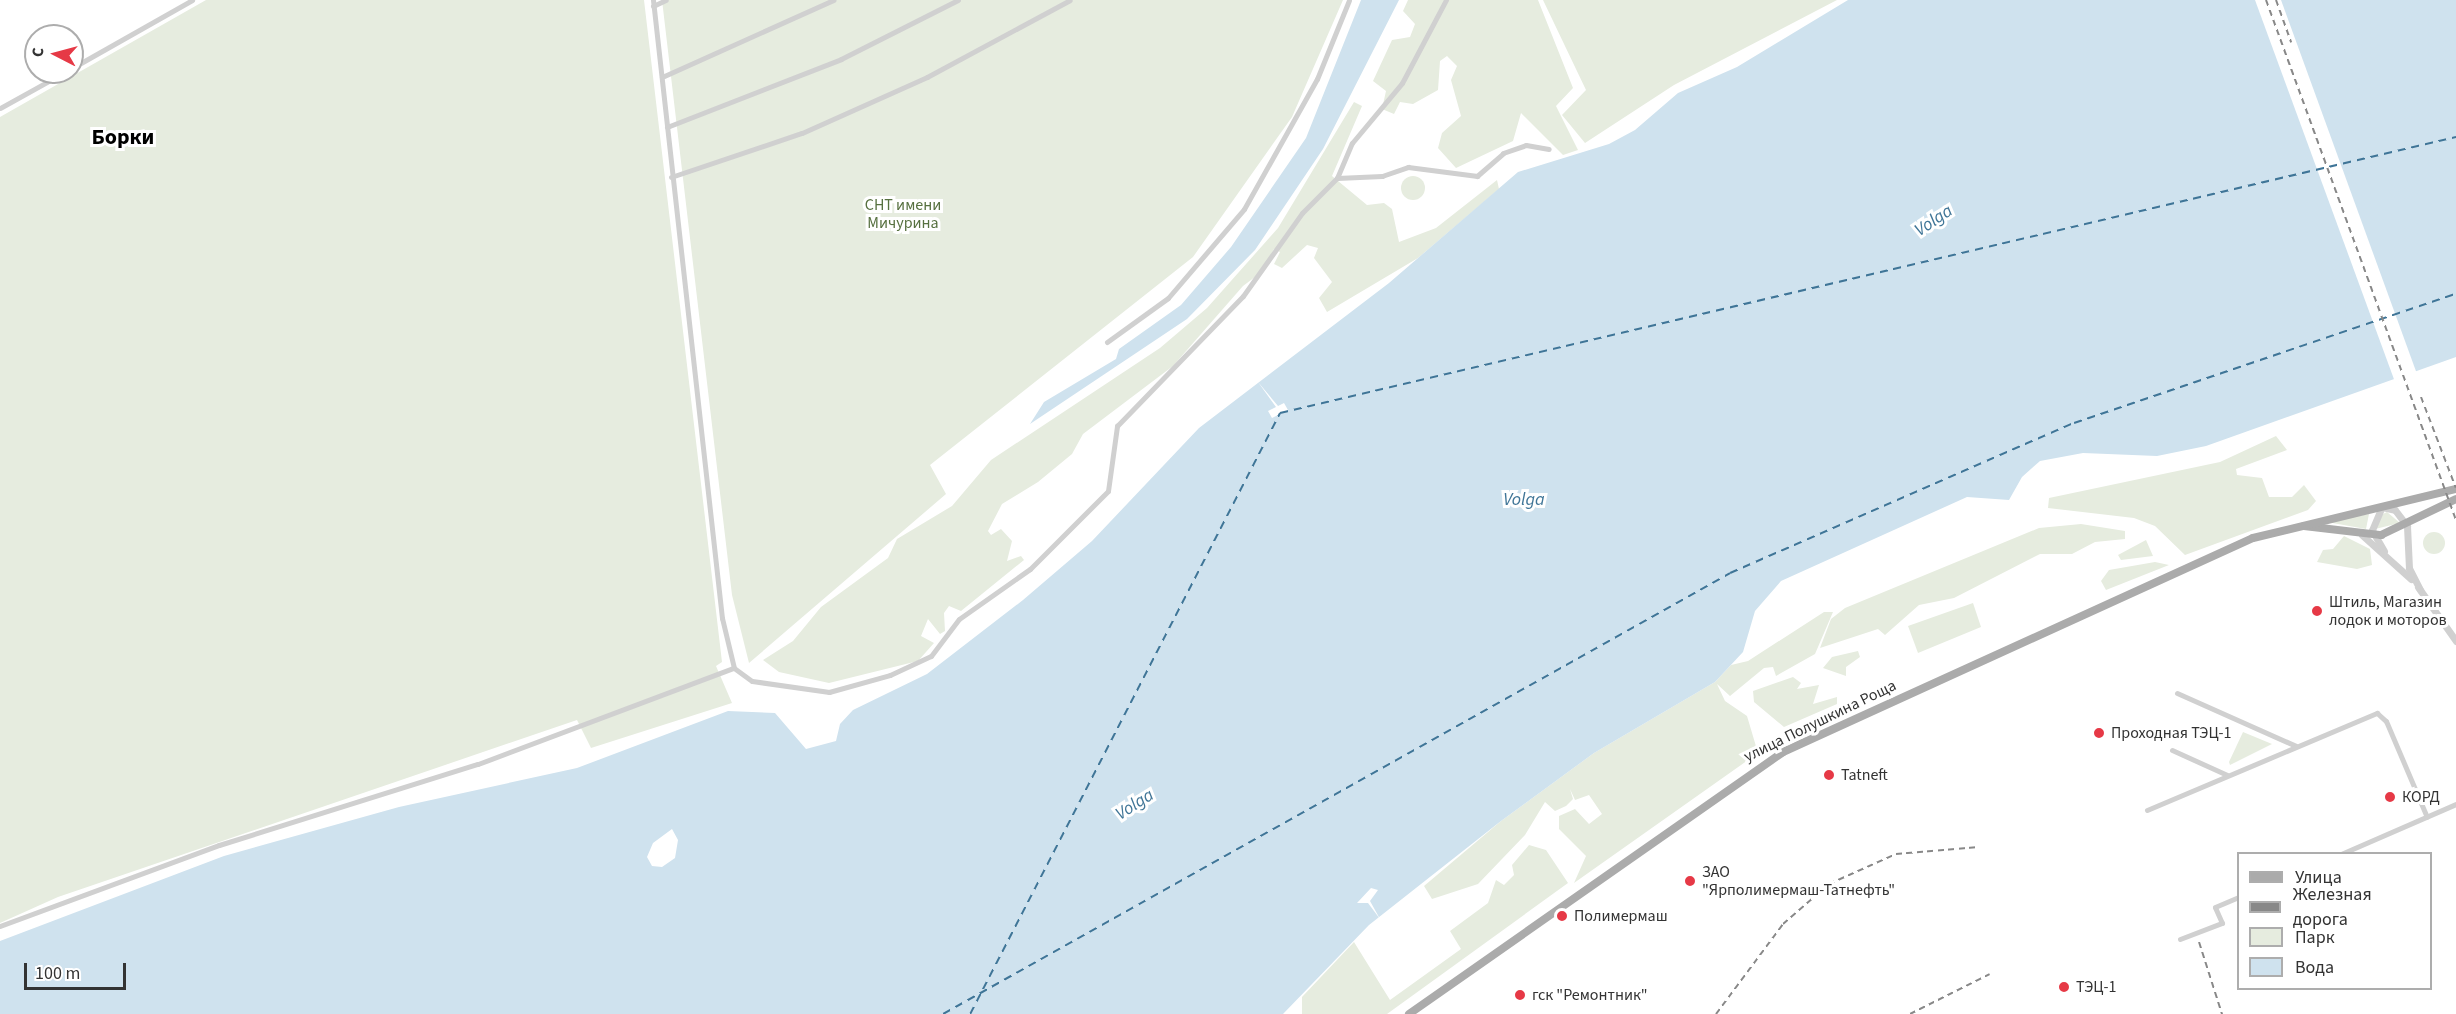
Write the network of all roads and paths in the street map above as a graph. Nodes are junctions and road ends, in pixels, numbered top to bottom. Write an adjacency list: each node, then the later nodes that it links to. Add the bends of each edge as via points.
1 (192, 0): 9 (street)
2 (666, 0): 8 (street)
3 (833, 0): 10 (street)
4 (958, 0): 13 (street, via 841,59)
5 (1070, 0): 15 (street, via 927,77 802,133)
6 (1349, 0): 17 (street, via 1312,89 1244,209 1168,298)
7 (1446, 0): 16 (street, via 1402,83 1352,143)
8 (653, 3): 10 (street)
9 (84, 61)
10 (662, 77): 13 (street)
11 (44, 84): 12 (street)
12 (0, 108)
13 (667, 128): 15 (street)
14 (1550, 149): 16 (street, via 1527,145 1503,153 1477,176 1408,167 1382,176)
15 (671, 177): 28 (street, via 705,489 722,618)
16 (1337, 178): 28 (street, via 1302,213 1243,296 1117,426 1108,491 1030,569 959,619 931,656 890,675 829,692 752,681)
17 (1107, 342)
18 (2456, 489): 20 (main road, улица Полушкина Роща)
19 (2456, 499): 22 (main road)
20 (2382, 507): 21 (main road, улица Полушкина Роща); 22 (street, via 2395,510); 24 (street, via 2375,515)
21 (2285, 526): 23 (main road); 40 (main road, улица Полушкина Роща, via 1769,759)
22 (2407, 526): 24 (main road); 26 (street, via 2409,568)
23 (2362, 535): 24 (main road); 25 (street)
24 (2373, 536): 25 (street)
25 (2384, 551): 26 (street)
26 (2420, 590): 27 (street)
27 (2456, 641)
28 (734, 668): 38 (street, via 478,764 219,845)
29 (2177, 693): 30 (street)
30 (2296, 746): 32 (street); 35 (street, via 2377,713 2386,721)
31 (2172, 750): 32 (street)
32 (2227, 775): 34 (street)
33 (2456, 804): 35 (street)
34 (2147, 810)
35 (2427, 817): 36 (street)
36 (2346, 852)
37 (2237, 897): 39 (street, via 2215,907 2222,923)
38 (0, 926)
39 (2180, 939)
40 (1409, 1014)

